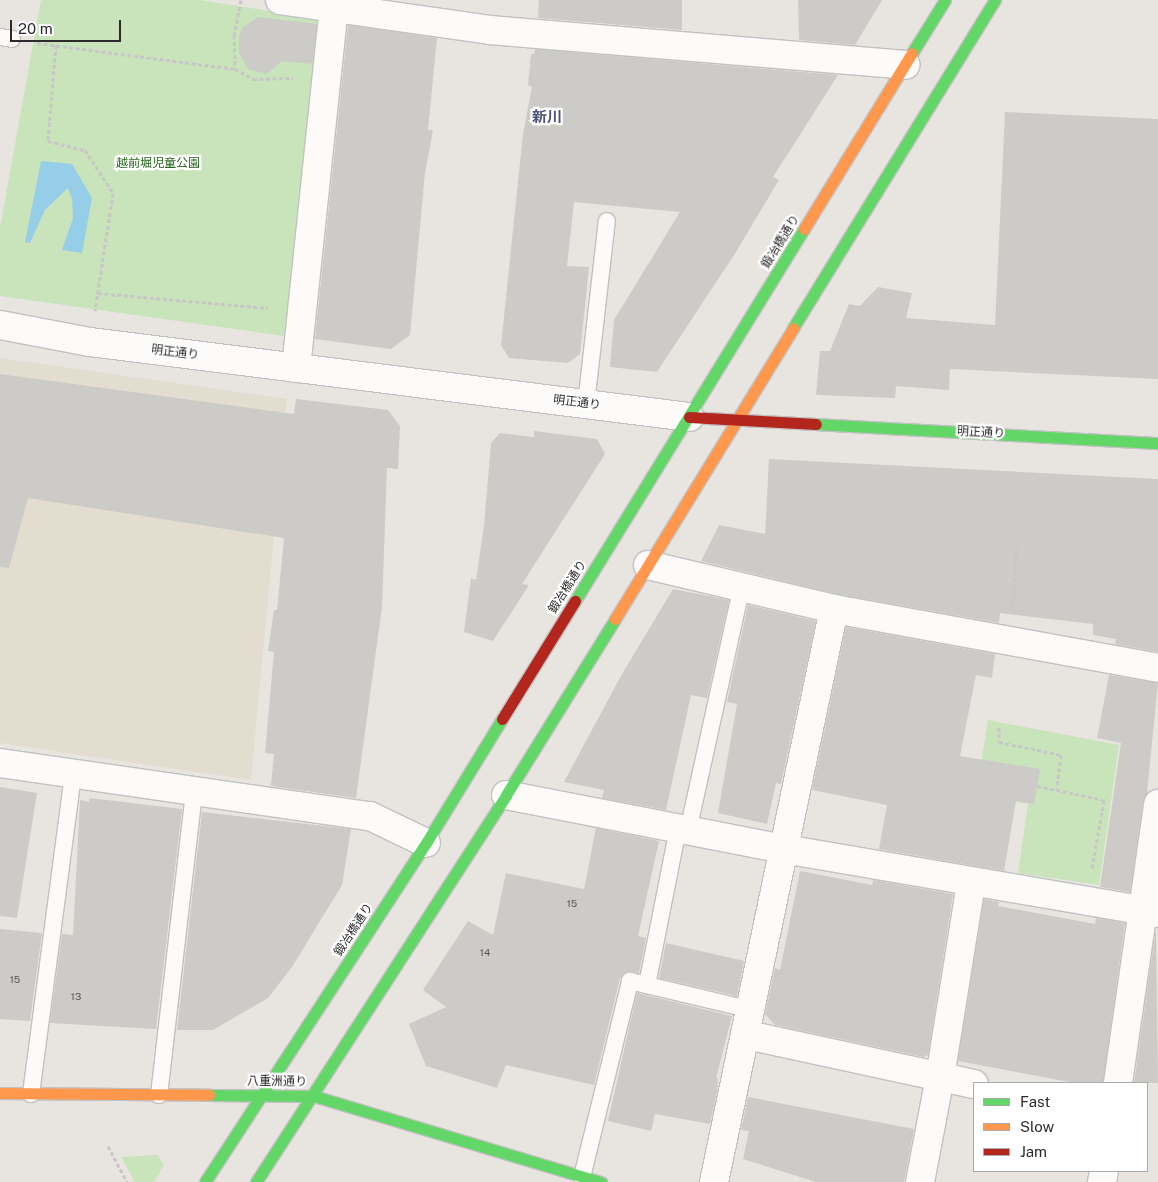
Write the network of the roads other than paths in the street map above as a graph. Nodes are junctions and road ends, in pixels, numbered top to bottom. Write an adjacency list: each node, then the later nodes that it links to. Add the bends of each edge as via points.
1 (280, 0): 4 (street)
2 (945, 0): 5 (street, 鍛冶橋通り)
3 (995, 0): 11 (street)
4 (334, 8): 5 (street, via 490,30); 8 (street)
5 (906, 65): 10 (street, 鍛冶橋通り)
6 (607, 221): 9 (lane)
7 (0, 325): 8 (street, 明正通り, via 90,342)
8 (296, 368): 9 (street, 明正通り)
9 (586, 404): 10 (street, 明正通り)
10 (689, 417): 11 (street, 明正通り); 23 (street, 鍛冶橋通り)
11 (736, 420): 12 (street, 明正通り); 13 (street)
12 (1158, 443)
13 (648, 565): 14 (street); 20 (street)
14 (742, 586): 15 (street); 22 (lane)
15 (834, 609): 16 (street); 24 (street)
16 (1158, 668)
17 (0, 763): 18 (street)
18 (73, 773): 19 (street); 33 (lane)
19 (194, 791): 23 (street, via 370,816); 34 (lane)
20 (506, 796): 22 (street); 36 (street)
21 (1158, 804): 26 (street)
22 (683, 830): 24 (street); 27 (lane)
23 (426, 843): 35 (street, 鍛冶橋通り)
24 (784, 850): 25 (street); 28 (street)
25 (972, 883): 26 (street); 29 (street)
26 (1150, 912): 30 (street)
27 (647, 985): 28 (lane); 37 (lane, via 630,981)
28 (749, 1022): 29 (street); 40 (street)
29 (940, 1077): 31 (street); 41 (street)
30 (1118, 1082)
31 (973, 1084)
32 (0, 1093): 33 (street, 八重洲通り)
33 (31, 1094): 34 (street, 八重洲通り)
34 (159, 1095): 35 (street, 八重洲通り)
35 (264, 1095): 36 (street, 八重洲通り); 38 (street, 鍛冶橋通り)
36 (314, 1096): 37 (street, 八重洲通り); 39 (street)
37 (588, 1180)
38 (205, 1182)
39 (256, 1182)
40 (714, 1182)
41 (920, 1182)

